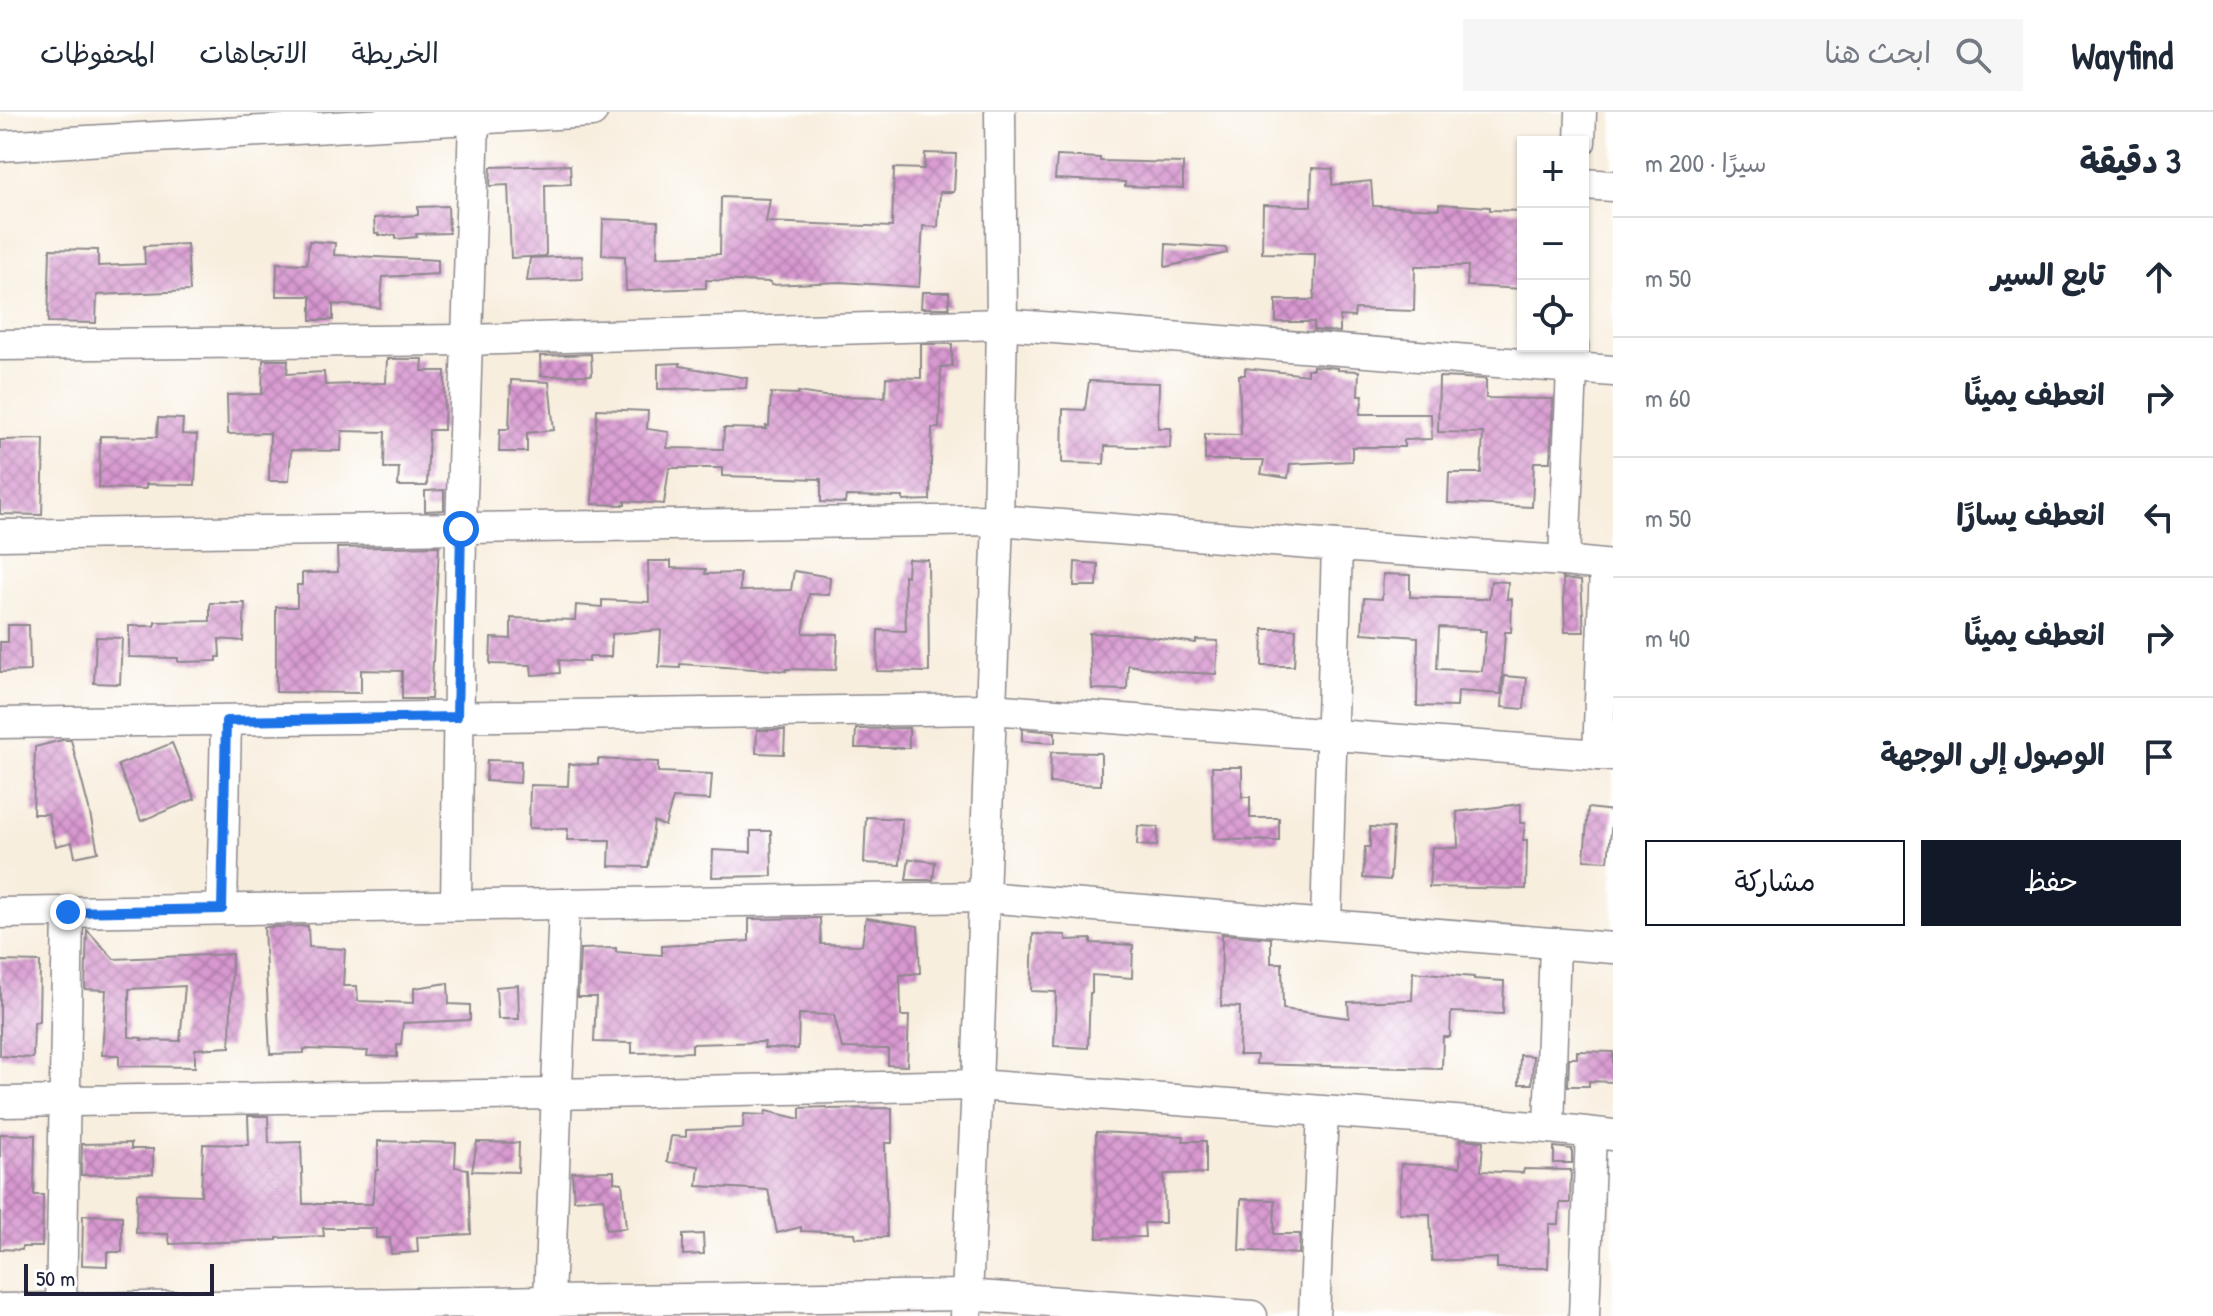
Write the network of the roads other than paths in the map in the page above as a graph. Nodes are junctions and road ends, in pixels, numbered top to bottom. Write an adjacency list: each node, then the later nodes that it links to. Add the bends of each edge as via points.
1 (592, 112): 4 (street)
2 (1000, 112): 9 (street)
3 (1581, 112): 5 (street)
4 (474, 120): 6 (street); 10 (street)
5 (1580, 136)
6 (0, 146)
7 (1589, 184): 8 (street)
8 (1613, 186)
9 (1002, 324): 10 (street); 12 (street); 14 (street)
10 (466, 340): 11 (street); 15 (street)
11 (0, 345)
12 (1573, 357): 13 (street); 18 (street)
13 (1613, 371)
14 (998, 520): 15 (street); 17 (street); 20 (street)
15 (461, 529): 16 (street); 21 (street)
16 (0, 535)
17 (1337, 546): 18 (street); 24 (street)
18 (1564, 561): 19 (street)
19 (1609, 566): 25 (street)
20 (991, 709): 21 (street); 24 (street); 26 (street)
21 (457, 717): 22 (street); 28 (street)
22 (226, 721): 23 (street); 29 (street)
23 (0, 723)
24 (1332, 735): 25 (street); 32 (street)
25 (1606, 755)
26 (984, 897): 27 (street); 32 (street); 35 (street)
27 (564, 904): 28 (street); 36 (street)
28 (456, 905): 29 (street)
29 (222, 909): 30 (street)
30 (68, 912): 31 (street); 37 (street)
31 (0, 913)
32 (1326, 924): 33 (street)
33 (1555, 943): 34 (street); 40 (street)
34 (1613, 948)
35 (977, 1085): 36 (street); 39 (street); 43 (street)
36 (555, 1094): 37 (street); 42 (street)
37 (64, 1101): 38 (street); 44 (street)
38 (0, 1102)
39 (1323, 1112): 40 (street); 48 (street)
40 (1549, 1128): 41 (street)
41 (1602, 1134): 49 (street)
42 (549, 1300): 43 (street); 46 (street)
43 (966, 1305): 47 (street)
44 (61, 1308): 45 (street); 46 (street)
45 (0, 1309)
46 (442, 1309)
47 (1252, 1316)
48 (1314, 1316)
49 (1584, 1316)

